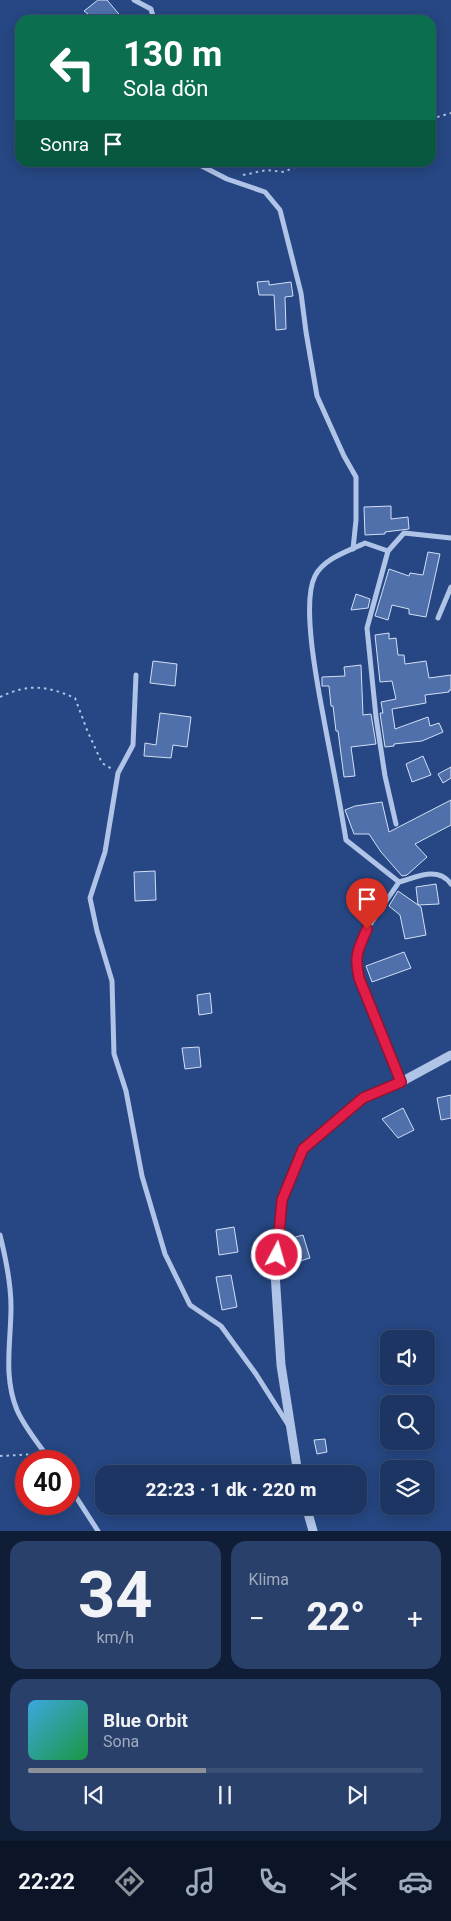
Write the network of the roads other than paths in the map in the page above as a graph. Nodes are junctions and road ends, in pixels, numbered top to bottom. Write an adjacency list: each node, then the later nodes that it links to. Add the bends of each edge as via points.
1 (134, 0): 2 (street, via 151,9)
2 (153, 15)
3 (204, 167): 5 (street, via 264,192 280,210 301,293 317,396 356,477)
4 (451, 538): 6 (street, via 404,532)
5 (354, 549): 6 (street, via 365,543); 11 (street, via 328,561 315,574 311,586 310,619 313,657 346,840)
6 (388, 551): 10 (street, via 367,628 376,717)
7 (451, 587): 8 (street)
8 (438, 618)
9 (136, 675): 16 (street, via 133,745 118,773 105,852 90,898 112,981 114,1054 126,1091 142,1176 165,1254 190,1305 221,1326)
10 (396, 824)
11 (399, 882): 12 (street, via 434,874 442,875); 14 (street, via 367,929 355,963)
12 (451, 884)
13 (451, 1055): 14 (street)
14 (401, 1082): 16 (street, via 363,1098 303,1149 282,1200 275,1273 281,1365)
15 (0, 1235): 17 (street, via 10,1276 9,1380 17,1409)
16 (290, 1429): 18 (street)
17 (43, 1450)
18 (296, 1465)
19 (80, 1503): 21 (street)
20 (309, 1515): 22 (street)
21 (98, 1531)
22 (313, 1531)

